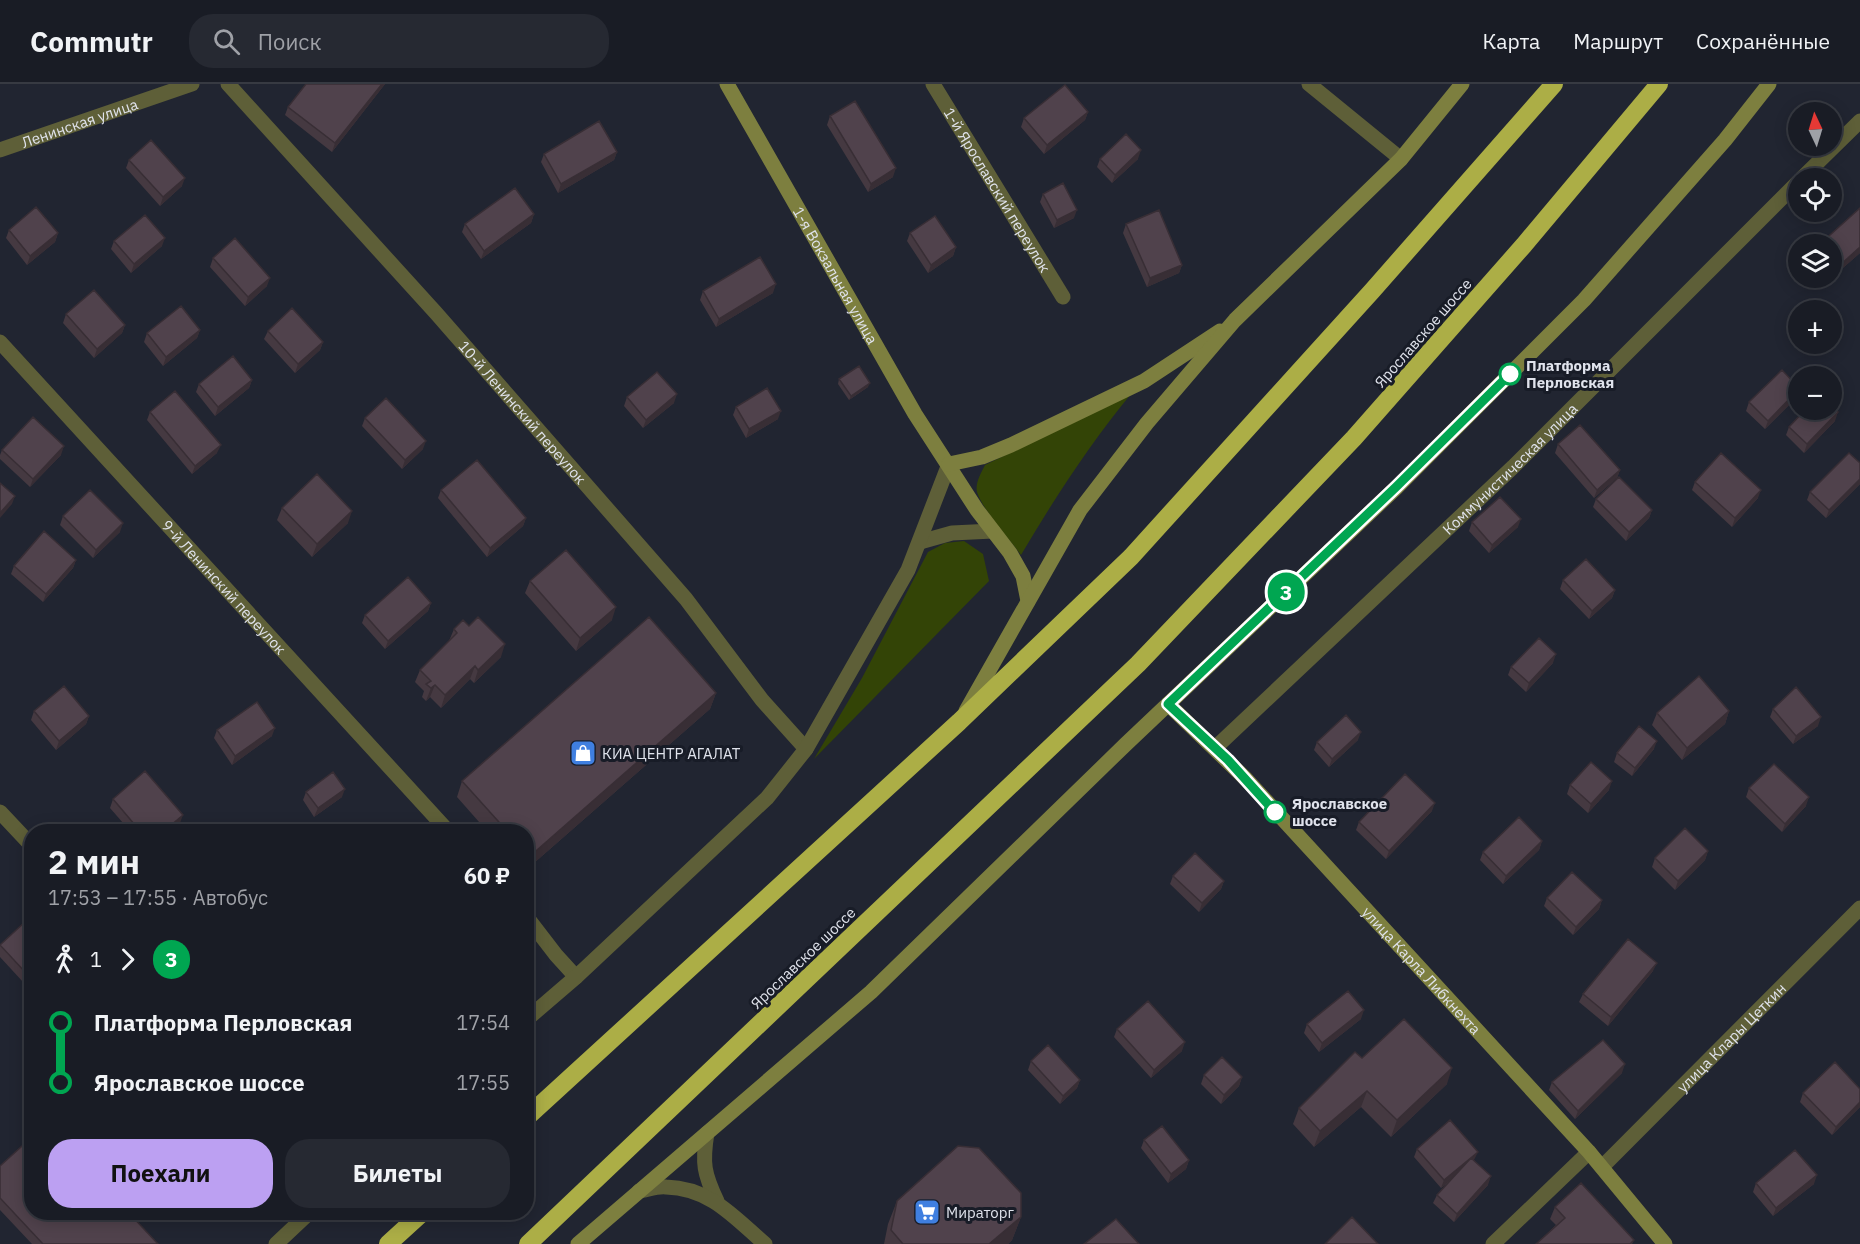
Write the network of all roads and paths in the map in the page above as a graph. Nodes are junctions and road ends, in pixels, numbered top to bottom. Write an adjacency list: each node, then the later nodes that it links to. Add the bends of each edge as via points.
1 (192, 84): 11 (street, Ленинская улица)
2 (228, 84): 25 (street, 10-й Ленинский переулок, via 436,313 678,590 762,700)
3 (727, 84): 18 (street, 1-я Вокзальная улица, via 915,414)
4 (933, 84): 15 (street, 1-й Ярославский переулок)
5 (1309, 84): 12 (street)
6 (1462, 84): 12 (street)
7 (1554, 84): 23 (highway, via 1131,557)
8 (1659, 84): 43 (highway, Ярославское шоссе, via 1354,438 1138,664)
9 (1768, 84): 22 (street, via 1725,140 1584,300 1396,487)
10 (1860, 121): 13 (street)
11 (0, 150)
12 (1401, 159): 16 (street)
13 (1812, 168)
14 (1788, 192): 24 (street, Коммунистическая улица, via 1512,467)
15 (1063, 297)
16 (1235, 320): 18 (street, via 1144,381 1011,445); 21 (street, via 1147,423 1080,510)
17 (0, 342): 27 (street, 9-й Ленинский переулок)
18 (949, 464): 19 (street, 1-я Вокзальная улица); 20 (street)
19 (993, 531): 20 (street, via 952,533); 21 (street, 1-я Вокзальная улица, via 1023,576)
20 (920, 542): 25 (street)
21 (1028, 601): 23 (street)
22 (1168, 704): 24 (street, улица Карла Либкнехта); 34 (street, via 872,992)
23 (959, 722): 33 (highway)
24 (1215, 748): 35 (street, улица Карла Либкнехта)
25 (806, 749): 31 (street, via 767,798)
26 (0, 812): 28 (street)
27 (442, 824)
28 (24, 838)
29 (1860, 908): 36 (street, улица Клары Цеткин)
30 (534, 927): 31 (street)
31 (576, 977): 32 (street)
32 (534, 1013)
33 (534, 1111)
34 (707, 1133): 37 (street); 38 (street, via 703,1155 706,1178)
35 (1589, 1152): 36 (street, улица Карла Либкнехта); 46 (street)
36 (1602, 1167): 47 (street, улица Карла Либкнехта)
37 (639, 1191): 38 (street, via 664,1186 687,1189); 44 (street)
38 (717, 1201): 45 (street)
39 (302, 1220): 41 (street)
40 (414, 1220): 42 (highway)
41 (276, 1244)
42 (388, 1244)
43 (528, 1244)
44 (578, 1244)
45 (765, 1244)
46 (1493, 1244)
47 (1665, 1244)

